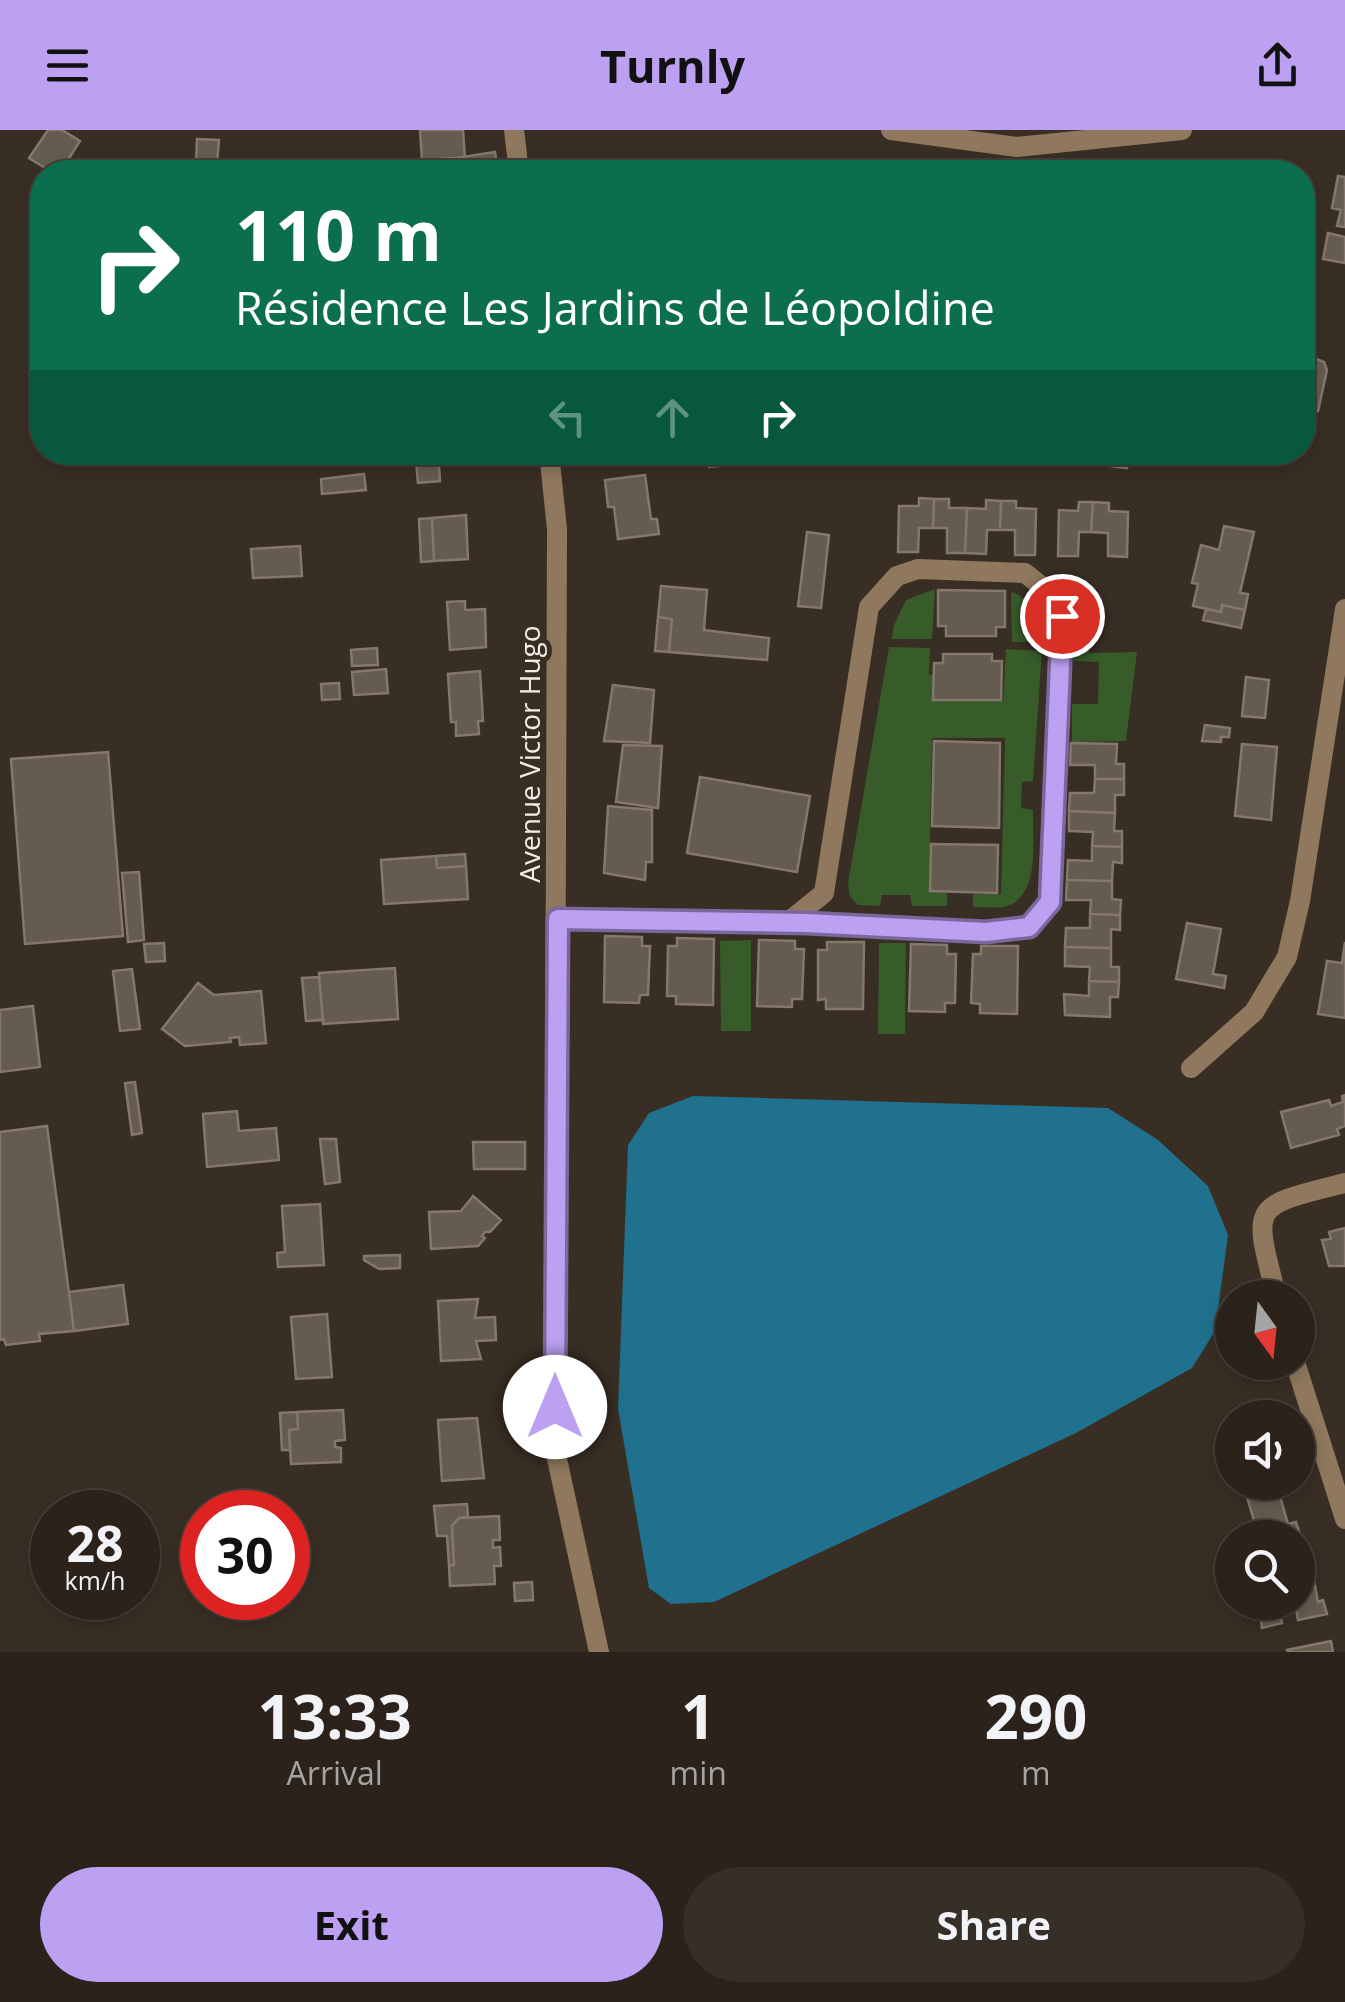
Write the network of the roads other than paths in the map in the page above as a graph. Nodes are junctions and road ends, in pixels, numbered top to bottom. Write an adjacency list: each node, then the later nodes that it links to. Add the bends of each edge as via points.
1 (516, 130): 4 (street)
2 (891, 130): 3 (street, via 1016,147)
3 (1182, 130)
4 (518, 160)
5 (550, 465): 8 (street, Avenue Victor Hugo, via 557,529)
6 (1345, 609): 11 (street, via 1286,957 1254,1012)
7 (824, 893): 9 (street); 10 (street); 10 (street, via 869,607 897,576 918,569 1025,573 1050,592 1062,616 1050,902 1029,927 986,932)
8 (558, 919): 9 (street); 16 (street, Avenue Victor Hugo, via 554,1445)
9 (787, 923): 10 (street)
10 (845, 925)
11 (1191, 1068)
12 (1345, 1183): 13 (street, via 1289,1198 1262,1216)
13 (1272, 1280)
14 (1300, 1380): 15 (street)
15 (1345, 1518)
16 (599, 1652)

